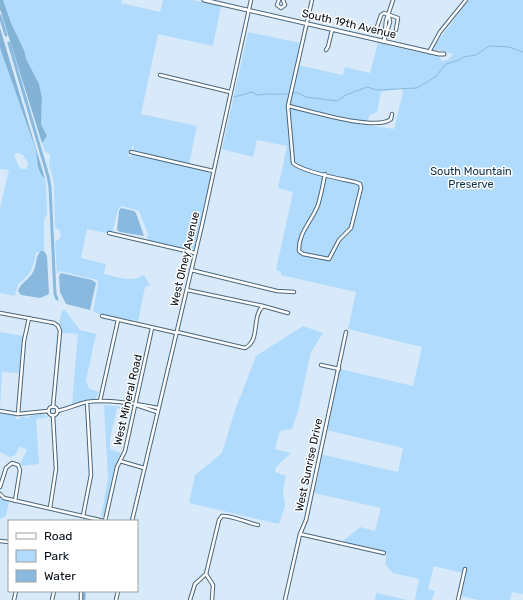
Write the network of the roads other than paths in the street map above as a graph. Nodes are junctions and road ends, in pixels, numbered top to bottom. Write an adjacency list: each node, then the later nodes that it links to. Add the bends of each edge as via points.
1 (204, 0): 2 (street, South 19th Avenue)
2 (208, 0): 9 (street, South 19th Avenue)
3 (251, 0): 9 (street, West Olney Avenue)
4 (279, 0): 5 (street, via 277,5 281,8 285,4)
5 (283, 0)
6 (312, 0): 11 (street)
7 (393, 0): 10 (street)
8 (466, 0): 17 (street, via 440,32)
9 (249, 10): 11 (street, South 19th Avenue); 20 (street, West Olney Avenue)
10 (390, 15): 12 (street, via 381,15); 14 (street, via 398,18); 15 (street, via 385,27)
11 (307, 24): 13 (street, South 19th Avenue); 21 (street)
12 (377, 27)
13 (332, 30): 15 (street, South 19th Avenue); 16 (street)
14 (396, 30)
15 (384, 42): 17 (street, South 19th Avenue)
16 (326, 50)
17 (429, 52): 18 (street, South 19th Avenue)
18 (444, 54)
19 (160, 75): 20 (street)
20 (230, 92): 24 (street, West Olney Avenue)
21 (288, 106): 22 (street, via 366,124 383,123 391,119); 25 (street, via 293,163 301,168)
22 (392, 114)
23 (131, 152): 24 (street)
24 (213, 171): 27 (street, West Olney Avenue)
25 (325, 174): 25 (street, via 360,184 361,188 351,228 339,240 329,259 299,251 302,234 317,206)
26 (109, 233): 27 (street)
27 (195, 253): 28 (street, West Olney Avenue)
28 (191, 270): 29 (street, West Olney Avenue); 30 (street, via 277,291)
29 (187, 290): 31 (street); 38 (street, West Olney Avenue)
30 (294, 292)
31 (263, 306): 33 (street); 38 (street, via 259,313 254,340 245,348)
32 (0, 313): 35 (street)
33 (288, 313)
34 (102, 316): 36 (street)
35 (29, 318): 46 (street, via 54,323 60,331); 53 (street, via 24,341)
36 (118, 320): 37 (street); 42 (street)
37 (152, 328): 38 (street); 44 (street, West Mineral Road)
38 (177, 332): 47 (street, West Olney Avenue)
39 (346, 332): 41 (street, West Sunrise Drive)
40 (321, 365): 41 (street)
41 (339, 369): 66 (street, West Sunrise Drive, via 306,520)
42 (100, 401): 43 (street); 44 (street)
43 (87, 402): 51 (street); 61 (street, via 91,475)
44 (135, 405): 45 (street); 48 (street); 55 (street, West Mineral Road, via 125,451)
45 (146, 405): 47 (street); 48 (street)
46 (53, 407): 50 (street); 51 (street)
47 (158, 408): 52 (street, West Olney Avenue)
48 (145, 409): 52 (street)
49 (0, 411): 53 (street)
50 (48, 411): 53 (street); 54 (street)
51 (58, 411): 54 (street)
52 (157, 412): 56 (street, West Olney Avenue)
53 (18, 414)
54 (53, 416): 60 (street, via 56,469)
55 (120, 461): 56 (street); 63 (street, West Mineral Road)
56 (144, 468): 64 (street, West Olney Avenue)
57 (0, 487): 59 (street, via 6,468 10,464 18,465 20,470)
58 (0, 495): 59 (street)
59 (15, 501): 60 (street)
60 (50, 508): 61 (street)
61 (83, 516): 62 (street)
62 (101, 520)
63 (105, 520)
64 (132, 520)
65 (258, 525): 69 (street, via 222,516)
66 (300, 534): 67 (street); 72 (street, West Sunrise Drive)
67 (384, 553)
68 (465, 569): 73 (street)
69 (206, 574): 70 (street, via 195,584); 71 (street, via 213,585)
70 (190, 600)
71 (212, 600)
72 (285, 600)
73 (458, 600)

